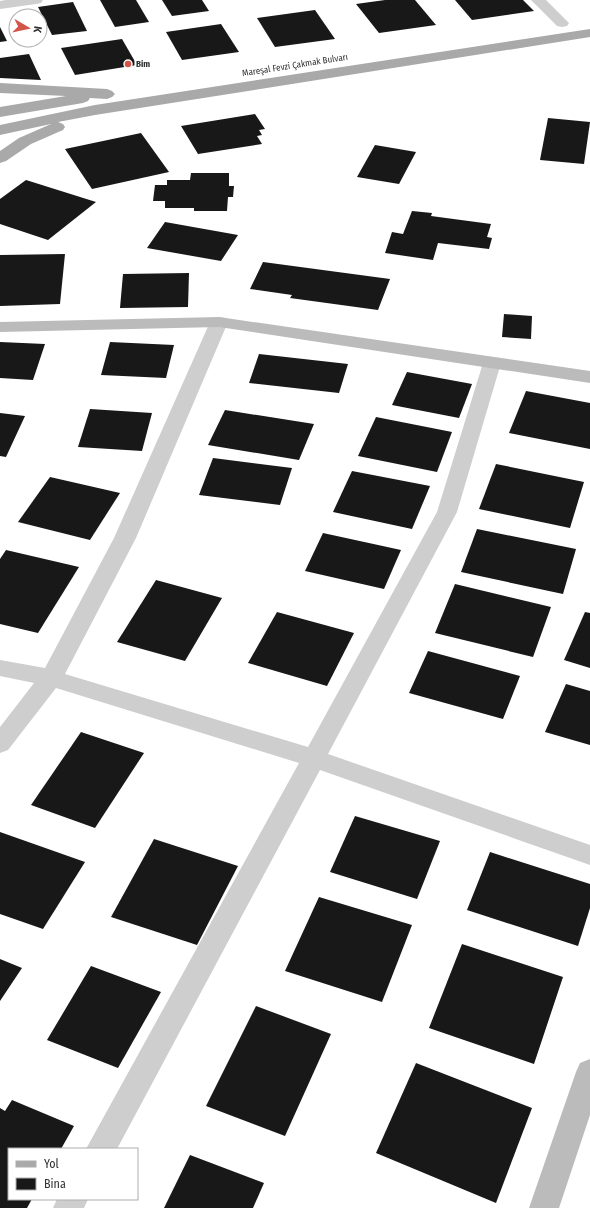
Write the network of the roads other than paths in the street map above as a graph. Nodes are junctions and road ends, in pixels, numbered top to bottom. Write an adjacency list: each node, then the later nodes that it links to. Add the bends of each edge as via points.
1 (36, 0): 3 (street)
2 (538, 0): 5 (street)
3 (0, 5)
4 (590, 19): 5 (main road)
5 (562, 23): 7 (main road)
6 (590, 33): 13 (main road)
7 (366, 54)
8 (350, 56): 9 (main road, Mareşal Fevzi Çakmak Bulvarı)
9 (327, 60)
10 (0, 88): 12 (main road)
11 (123, 91): 12 (main road)
12 (107, 94): 14 (main road)
13 (95, 110): 15 (main road); 16 (main road, via 25,141)
14 (0, 112)
15 (0, 130)
16 (0, 158)
17 (219, 322): 18 (street); 19 (street); 22 (street, via 125,538)
18 (0, 327)
19 (492, 363): 20 (street); 24 (street, via 447,512)
20 (590, 377)
21 (0, 668): 22 (street)
22 (51, 678): 23 (street); 24 (street)
23 (0, 744)
24 (314, 758): 25 (street); 27 (street)
25 (590, 855)
26 (590, 1072): 28 (street)
27 (101, 1148)
28 (544, 1208)

